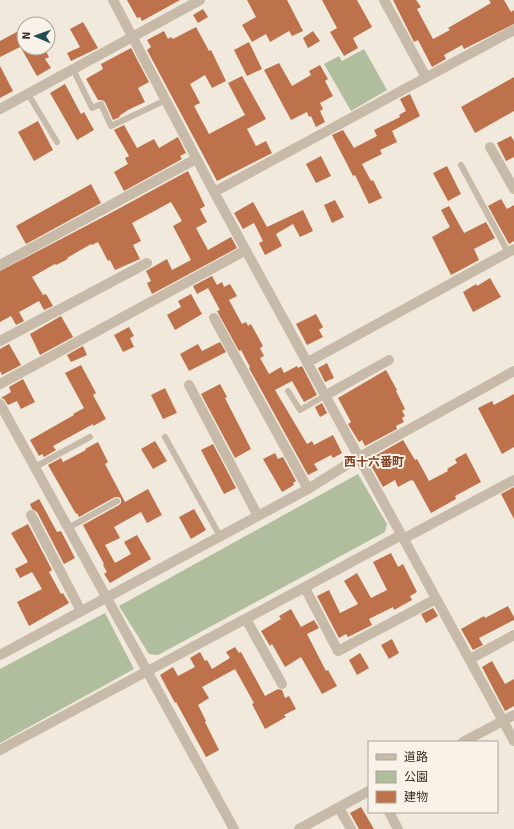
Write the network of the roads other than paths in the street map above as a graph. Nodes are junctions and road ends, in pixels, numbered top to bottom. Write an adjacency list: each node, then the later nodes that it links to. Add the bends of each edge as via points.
1 (113, 0): 5 (street)
2 (200, 0): 5 (street)
3 (384, 0): 7 (street)
4 (514, 30): 7 (street)
5 (133, 37): 6 (street); 9 (street)
6 (73, 69): 8 (street); 9 (lane, via 92,108 101,104 111,126)
7 (426, 77): 16 (street)
8 (28, 94): 10 (street); 11 (lane)
9 (166, 100): 13 (street)
10 (0, 109)
11 (56, 142)
12 (490, 147): 15 (street)
13 (196, 159): 16 (street); 20 (street)
14 (461, 165): 18 (lane)
15 (514, 189)
16 (214, 192): 17 (street)
17 (246, 250): 24 (street); 26 (street)
18 (511, 251): 24 (street)
19 (147, 263): 22 (street)
20 (0, 265)
21 (214, 318): 36 (street)
22 (0, 341)
23 (389, 360): 29 (street)
24 (308, 362): 29 (street)
25 (514, 371): 33 (street)
26 (0, 384)
27 (189, 385): 39 (street)
28 (288, 390): 29 (lane, via 300,410)
29 (326, 394): 33 (street)
30 (0, 404): 34 (street)
31 (90, 437): 34 (lane)
32 (165, 437): 41 (lane)
33 (359, 457): 36 (street); 42 (street)
34 (34, 467): 40 (street)
35 (514, 480): 42 (street)
36 (308, 489): 39 (street)
37 (117, 501): 40 (lane)
38 (31, 515): 46 (street)
39 (258, 516): 41 (street)
40 (68, 528): 44 (street)
41 (220, 536): 44 (street)
42 (402, 537): 43 (street); 45 (street)
43 (305, 588): 45 (street, via 338,651); 47 (street)
44 (106, 596): 46 (street); 51 (street)
45 (436, 599): 50 (street)
46 (81, 610): 49 (street)
47 (246, 619): 51 (street); 52 (street)
48 (514, 635): 50 (street)
49 (0, 655)
50 (470, 659): 54 (street)
51 (146, 670): 57 (street); 61 (street)
52 (282, 684)
53 (514, 715): 54 (street)
54 (503, 721): 55 (street); 56 (street)
55 (465, 741)
56 (514, 741)
57 (0, 750)
58 (368, 792): 59 (street)
59 (339, 808): 62 (street); 63 (street)
60 (390, 813): 64 (street)
61 (234, 829)
62 (299, 829)
63 (351, 829)
64 (398, 829)

